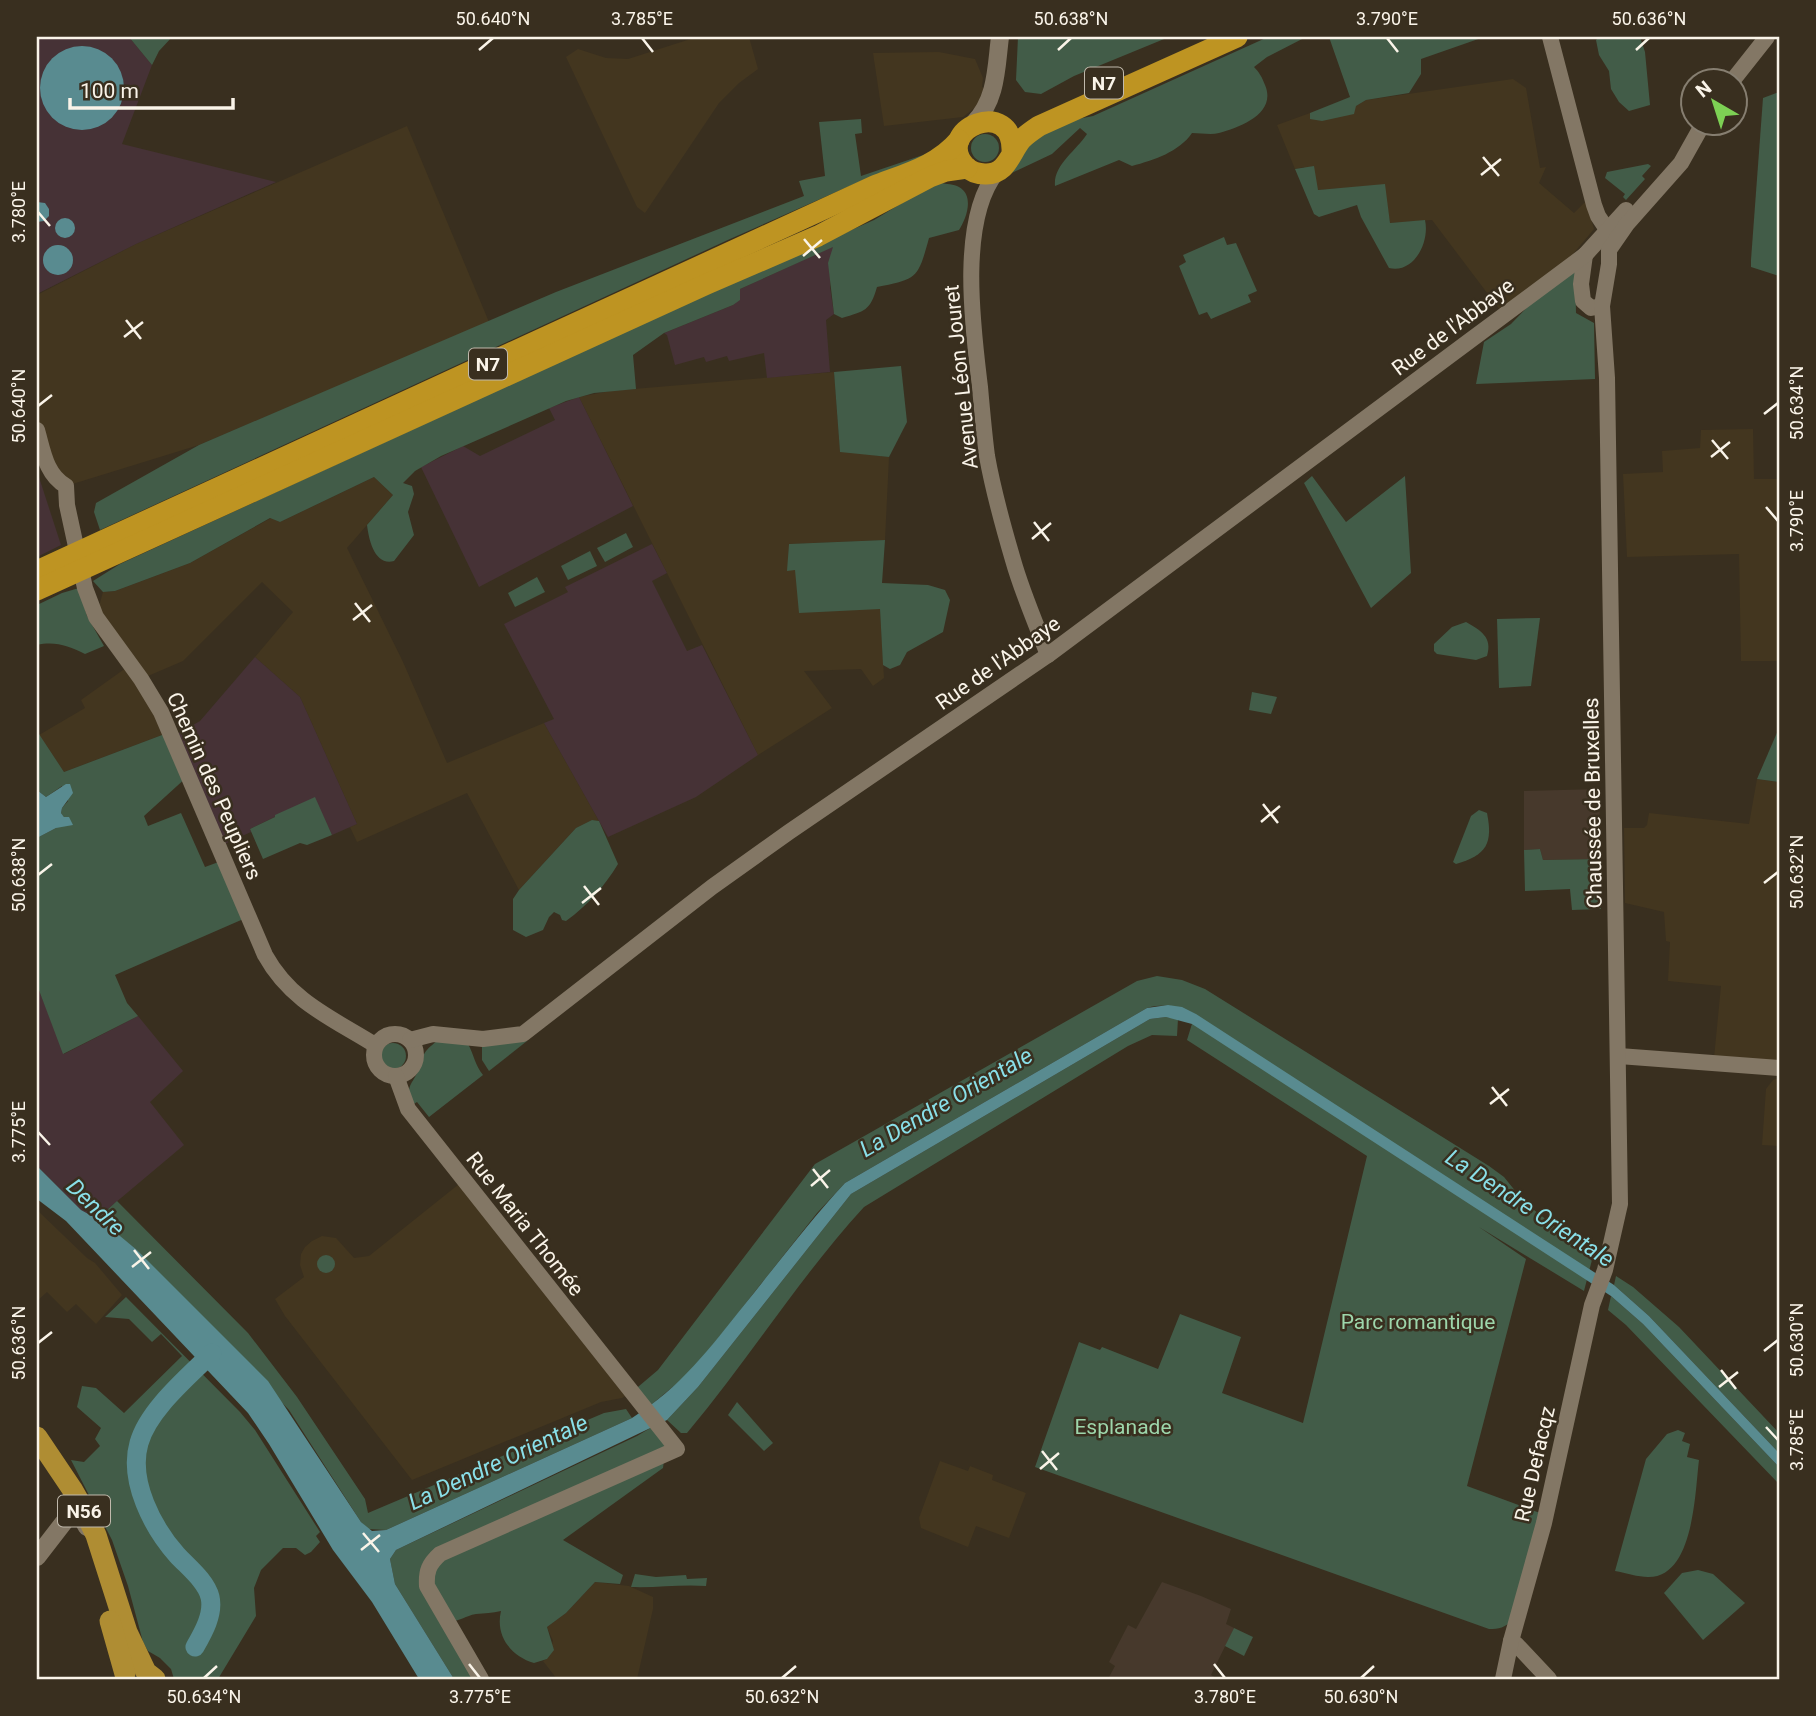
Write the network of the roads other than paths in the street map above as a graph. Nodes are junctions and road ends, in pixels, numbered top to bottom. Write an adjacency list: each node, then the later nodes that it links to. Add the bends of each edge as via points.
1 (1000, 37): 7 (main road)
2 (1205, 37): 9 (highway, N7, via 1032,118)
3 (1237, 37): 12 (highway, N7, via 1040,126)
4 (1550, 37): 16 (street)
5 (1767, 37): 6 (street)
6 (1744, 66)
7 (994, 86): 8 (main road, via 990,102); 9 (main road)
8 (974, 123): 9 (highway); 11 (highway)
9 (1001, 126): 12 (highway, via 1011,139)
10 (1692, 136): 16 (street)
11 (959, 139): 13 (highway, via 959,154); 20 (highway, N7, via 926,166 874,186)
12 (1012, 153): 14 (highway)
13 (970, 170): 14 (highway); 15 (street, Avenue Léon Jouret); 20 (highway, N7, via 930,177 818,236)
14 (997, 172): 15 (street, Avenue Léon Jouret)
15 (978, 211): 23 (street, Avenue Léon Jouret, via 971,281 988,457 1013,562)
16 (1605, 241): 17 (street); 18 (street, Chaussée de Bruxelles, via 1609,264)
17 (1585, 255): 18 (street, via 1583,302 1591,308); 23 (street, Rue de l'Abbaye)
18 (1602, 306): 26 (street, Chaussée de Bruxelles)
19 (37, 430): 25 (street, Chemin des Peupliers, via 50,471 66,486 85,588 96,617 161,712 267,958 295,994)
20 (106, 549): 21 (highway, N7)
21 (50, 572): 22 (highway, N7)
22 (37, 590)
23 (1048, 655): 24 (street, Rue de l'Abbaye, via 745,864 523,1034 482,1039 433,1034)
24 (410, 1041): 25 (street, via 391,1034); 28 (street, via 415,1059 409,1070)
25 (375, 1045): 28 (street, via 378,1068)
26 (1619, 1056): 27 (street); 29 (street, Chaussée de Bruxelles, via 1620,1204)
27 (1779, 1068)
28 (396, 1076): 39 (street, Rue Maria Thomée, via 408,1110 674,1445 429,1563 427,1586)
29 (1597, 1296): 37 (street, Rue Defacqz)
30 (37, 1437): 36 (main road, N56, via 85,1512)
31 (37, 1457): 32 (main road, N56)
32 (71, 1513): 33 (main road, N56); 34 (main road); 36 (main road, via 79,1513)
33 (82, 1536): 34 (main road, via 72,1532); 38 (main road, N56)
34 (52, 1538): 35 (main road)
35 (37, 1557)
36 (107, 1568): 38 (main road, N56)
37 (1511, 1641): 40 (street, Rue Defacqz); 41 (street)
38 (136, 1676)
39 (481, 1679)
40 (1503, 1679)
41 (1549, 1679)

